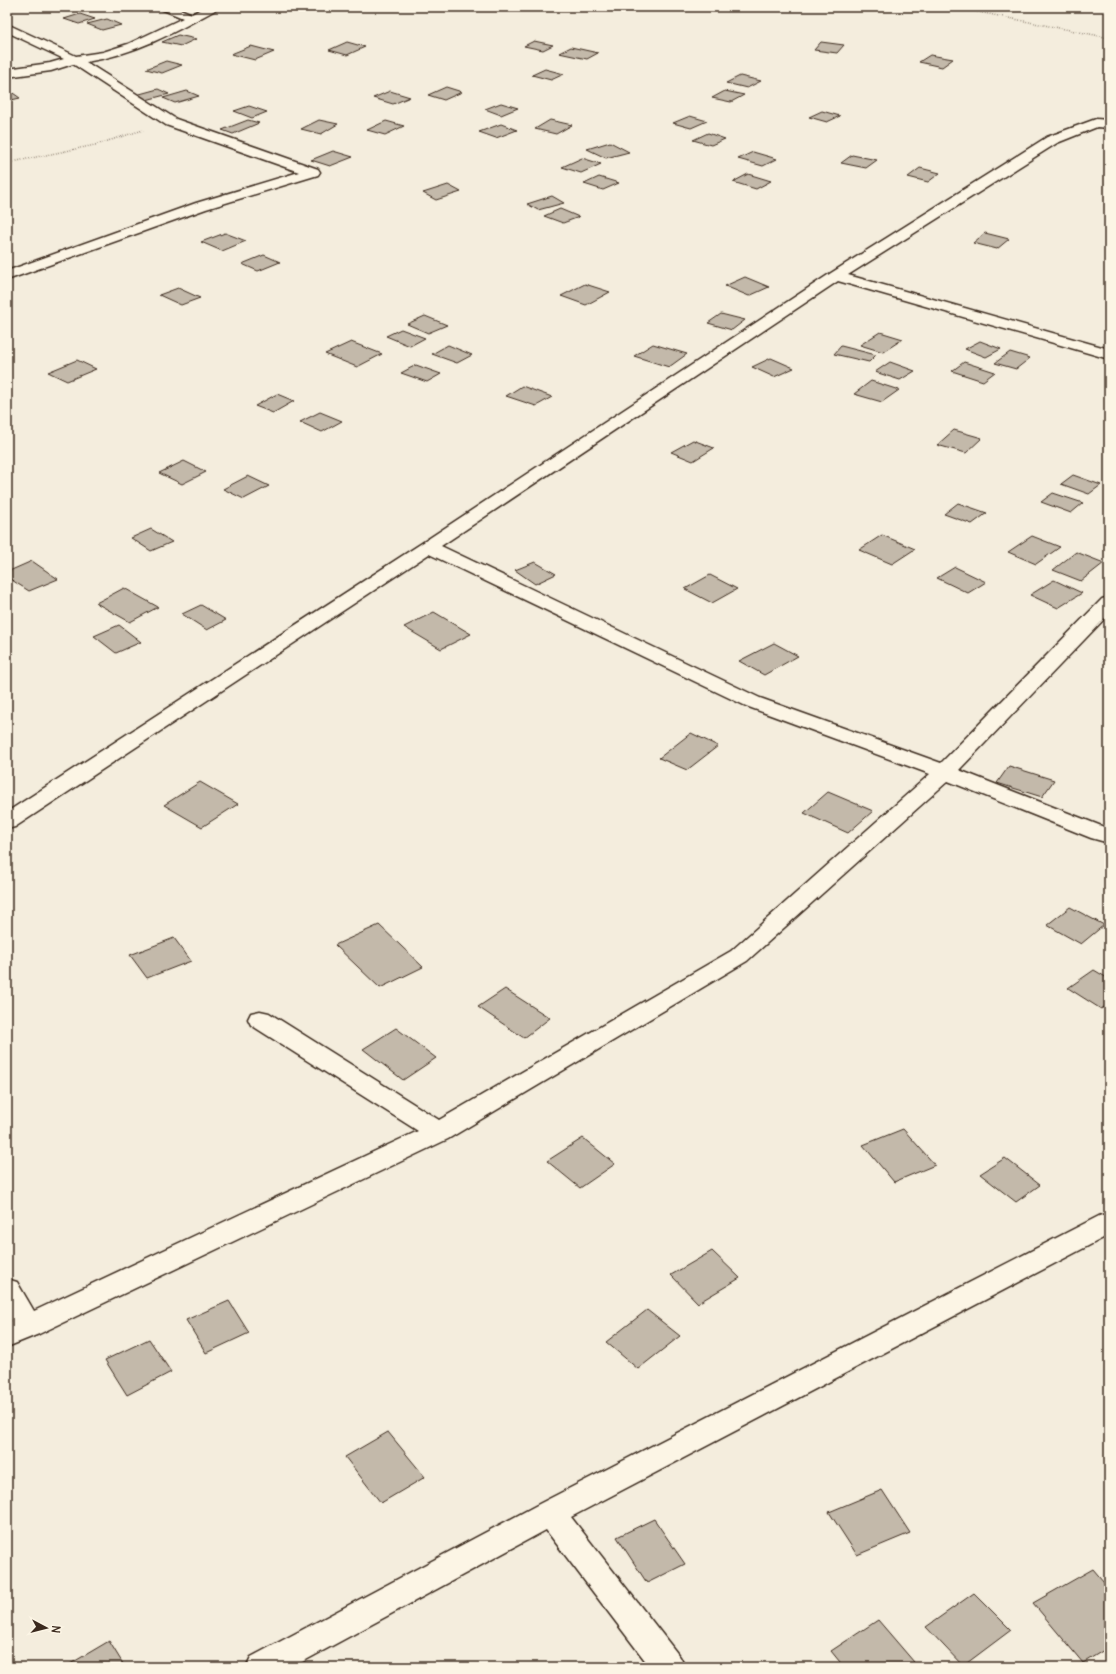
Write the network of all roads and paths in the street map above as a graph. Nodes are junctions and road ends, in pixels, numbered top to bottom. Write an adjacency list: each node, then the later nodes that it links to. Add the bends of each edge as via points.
1 (165, 7): 4 (street)
2 (213, 7): 4 (street)
3 (953, 7): 6 (path, via 1105,37)
4 (192, 18): 7 (street, via 164,34 132,46 105,55)
5 (7, 28): 7 (street)
6 (1109, 40)
7 (75, 60): 8 (street, via 52,67); 9 (street)
8 (7, 73)
9 (171, 122): 11 (path, via 95,145); 12 (street, via 313,172 201,206)
10 (1109, 124): 13 (street, via 1096,123 1052,140)
11 (7, 163)
12 (7, 276)
13 (836, 276): 14 (street); 15 (street)
14 (1109, 354)
15 (428, 547): 17 (street, via 753,702); 18 (street)
16 (1109, 603): 17 (street)
17 (946, 772): 19 (street); 21 (street, via 739,956)
18 (7, 822)
19 (1109, 836)
20 (260, 1019): 21 (street)
21 (439, 1132): 24 (street)
22 (1109, 1223): 25 (street)
23 (7, 1290): 24 (street)
24 (18, 1331)
25 (550, 1513): 26 (street); 27 (street)
26 (262, 1667)
27 (669, 1667)

